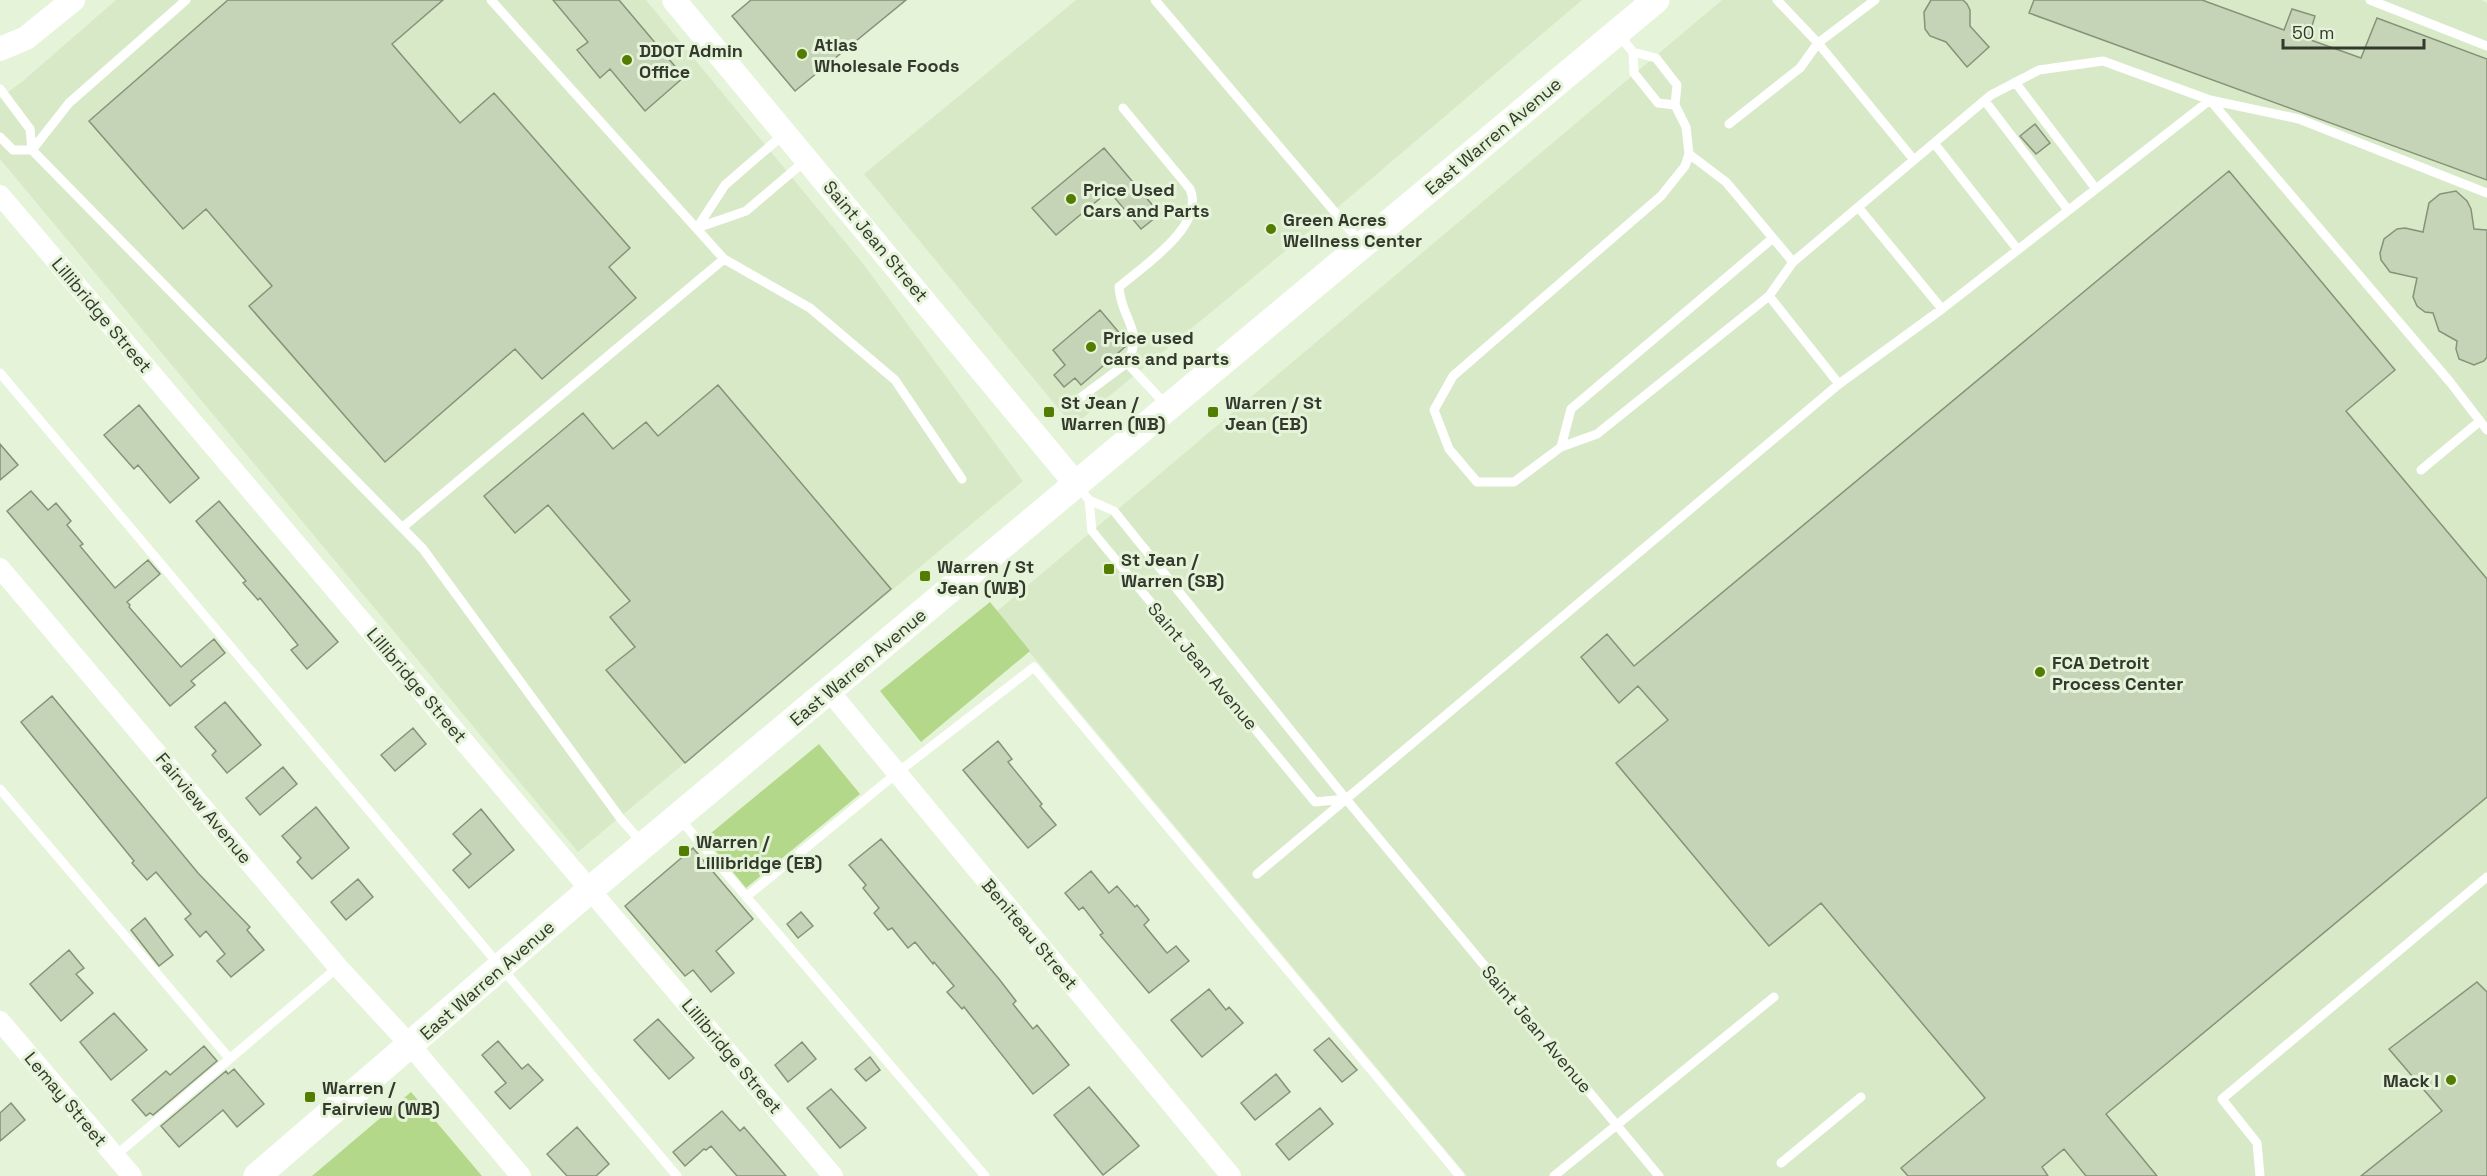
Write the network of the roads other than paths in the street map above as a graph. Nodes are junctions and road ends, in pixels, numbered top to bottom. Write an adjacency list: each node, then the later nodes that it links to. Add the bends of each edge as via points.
1 (73, 0): 13 (street, via 26,38)
2 (186, 0): 24 (lane, via 69,103)
3 (491, 0): 33 (lane)
4 (674, 0): 21 (street, Saint Jean Street)
5 (1155, 0): 35 (lane)
6 (1656, 0): 10 (main road, East Warren Avenue)
7 (1777, 0): 11 (lane)
8 (1875, 0): 11 (lane)
9 (2370, 0): 12 (lane)
10 (1625, 42): 18 (lane, via 1634,73 1658,103); 18 (lane, via 1656,58 1677,85); 35 (main road, East Warren Avenue)
11 (1818, 43): 20 (lane, via 1800,68); 27 (lane)
12 (2487, 46)
13 (0, 49)
14 (2014, 82): 16 (lane, via 2039,70 2103,61); 17 (lane); 28 (lane)
15 (0, 89): 24 (lane, via 30,129)
16 (2210, 100): 28 (lane); 29 (lane, via 2299,119); 46 (lane)
17 (1985, 101): 23 (lane); 32 (lane)
18 (1675, 105): 25 (lane, via 1686,127)
19 (1124, 108): 41 (lane, via 1194,198 1192,214 1179,234 1119,287 1136,340)
20 (1729, 124)
21 (785, 133): 26 (street, Saint Jean Street); 33 (lane, via 725,185)
22 (0, 137): 24 (lane, via 13,150)
23 (1934, 143): 27 (lane); 36 (lane)
24 (32, 150): 52 (lane)
25 (1689, 154): 34 (lane, via 1726,182); 48 (lane, via 1685,166 1660,196 1453,376 1434,410 1449,449 1477,482 1514,482)
26 (807, 159): 33 (lane, via 746,211); 51 (street, Saint Jean Street)
27 (1914, 160): 31 (lane)
28 (2096, 189): 32 (lane)
29 (2487, 193)
30 (0, 195): 62 (street, Lillibridge Street)
31 (1858, 207): 38 (lane); 40 (lane)
32 (2068, 210): 36 (lane)
33 (697, 228): 37 (lane)
34 (1773, 238): 38 (lane); 48 (lane, via 1571,409)
35 (1362, 245): 45 (main road, East Warren Avenue)
36 (2018, 250): 40 (lane)
37 (724, 259): 50 (lane, via 810,308 895,380); 52 (lane)
38 (1793, 262): 39 (lane)
39 (1769, 296): 43 (lane); 48 (lane, via 1597,434)
40 (1942, 309): 43 (lane)
41 (1128, 363): 44 (lane); 45 (lane)
42 (0, 373): 65 (lane)
43 (1839, 384): 57 (lane)
44 (1076, 401)
45 (1168, 408): 51 (main road, East Warren Avenue)
46 (2480, 421): 47 (lane); 49 (lane)
47 (2487, 430)
48 (1561, 447)
49 (2421, 470)
50 (962, 478)
51 (1083, 492): 54 (main road, East Warren Avenue); 57 (lane, Saint Jean Avenue, via 1114,511); 57 (lane, Saint Jean Avenue, via 1092,531 1316,802)
52 (403, 527): 59 (lane)
53 (0, 568): 64 (street, Fairview Avenue)
54 (830, 692): 55 (street, Beniteau Street); 58 (main road, East Warren Avenue)
55 (897, 773): 63 (lane); 80 (street, Beniteau Street); 81 (lane, via 1034,667)
56 (0, 789): 69 (lane)
57 (1346, 799): 60 (lane); 71 (lane, Saint Jean Avenue)
58 (678, 817): 59 (main road, East Warren Avenue); 63 (lane)
59 (644, 846): 62 (main road, East Warren Avenue)
60 (1257, 874)
61 (2487, 877): 84 (lane, via 2222,1099 2257,1143)
62 (591, 889): 65 (main road, East Warren Avenue); 78 (street, Lillibridge Street)
63 (746, 897): 79 (lane)
64 (338, 967): 68 (street, Fairview Avenue); 69 (lane)
65 (501, 968): 68 (main road, East Warren Avenue); 77 (lane)
66 (1774, 997): 71 (lane)
67 (0, 1021): 72 (street, Lemay Street)
68 (411, 1046): 75 (main road, East Warren Avenue); 76 (street, Fairview Avenue)
69 (229, 1058): 72 (lane)
70 (1861, 1097): 73 (lane)
71 (1617, 1125): 82 (lane); 83 (lane, Saint Jean Avenue)
72 (115, 1156): 74 (street, Lemay Street)
73 (1781, 1163)
74 (132, 1176)
75 (257, 1176)
76 (521, 1176)
77 (677, 1176)
78 (833, 1176)
79 (985, 1176)
80 (1232, 1176)
81 (1460, 1176)
82 (1554, 1176)
83 (1659, 1176)
84 (2260, 1176)

